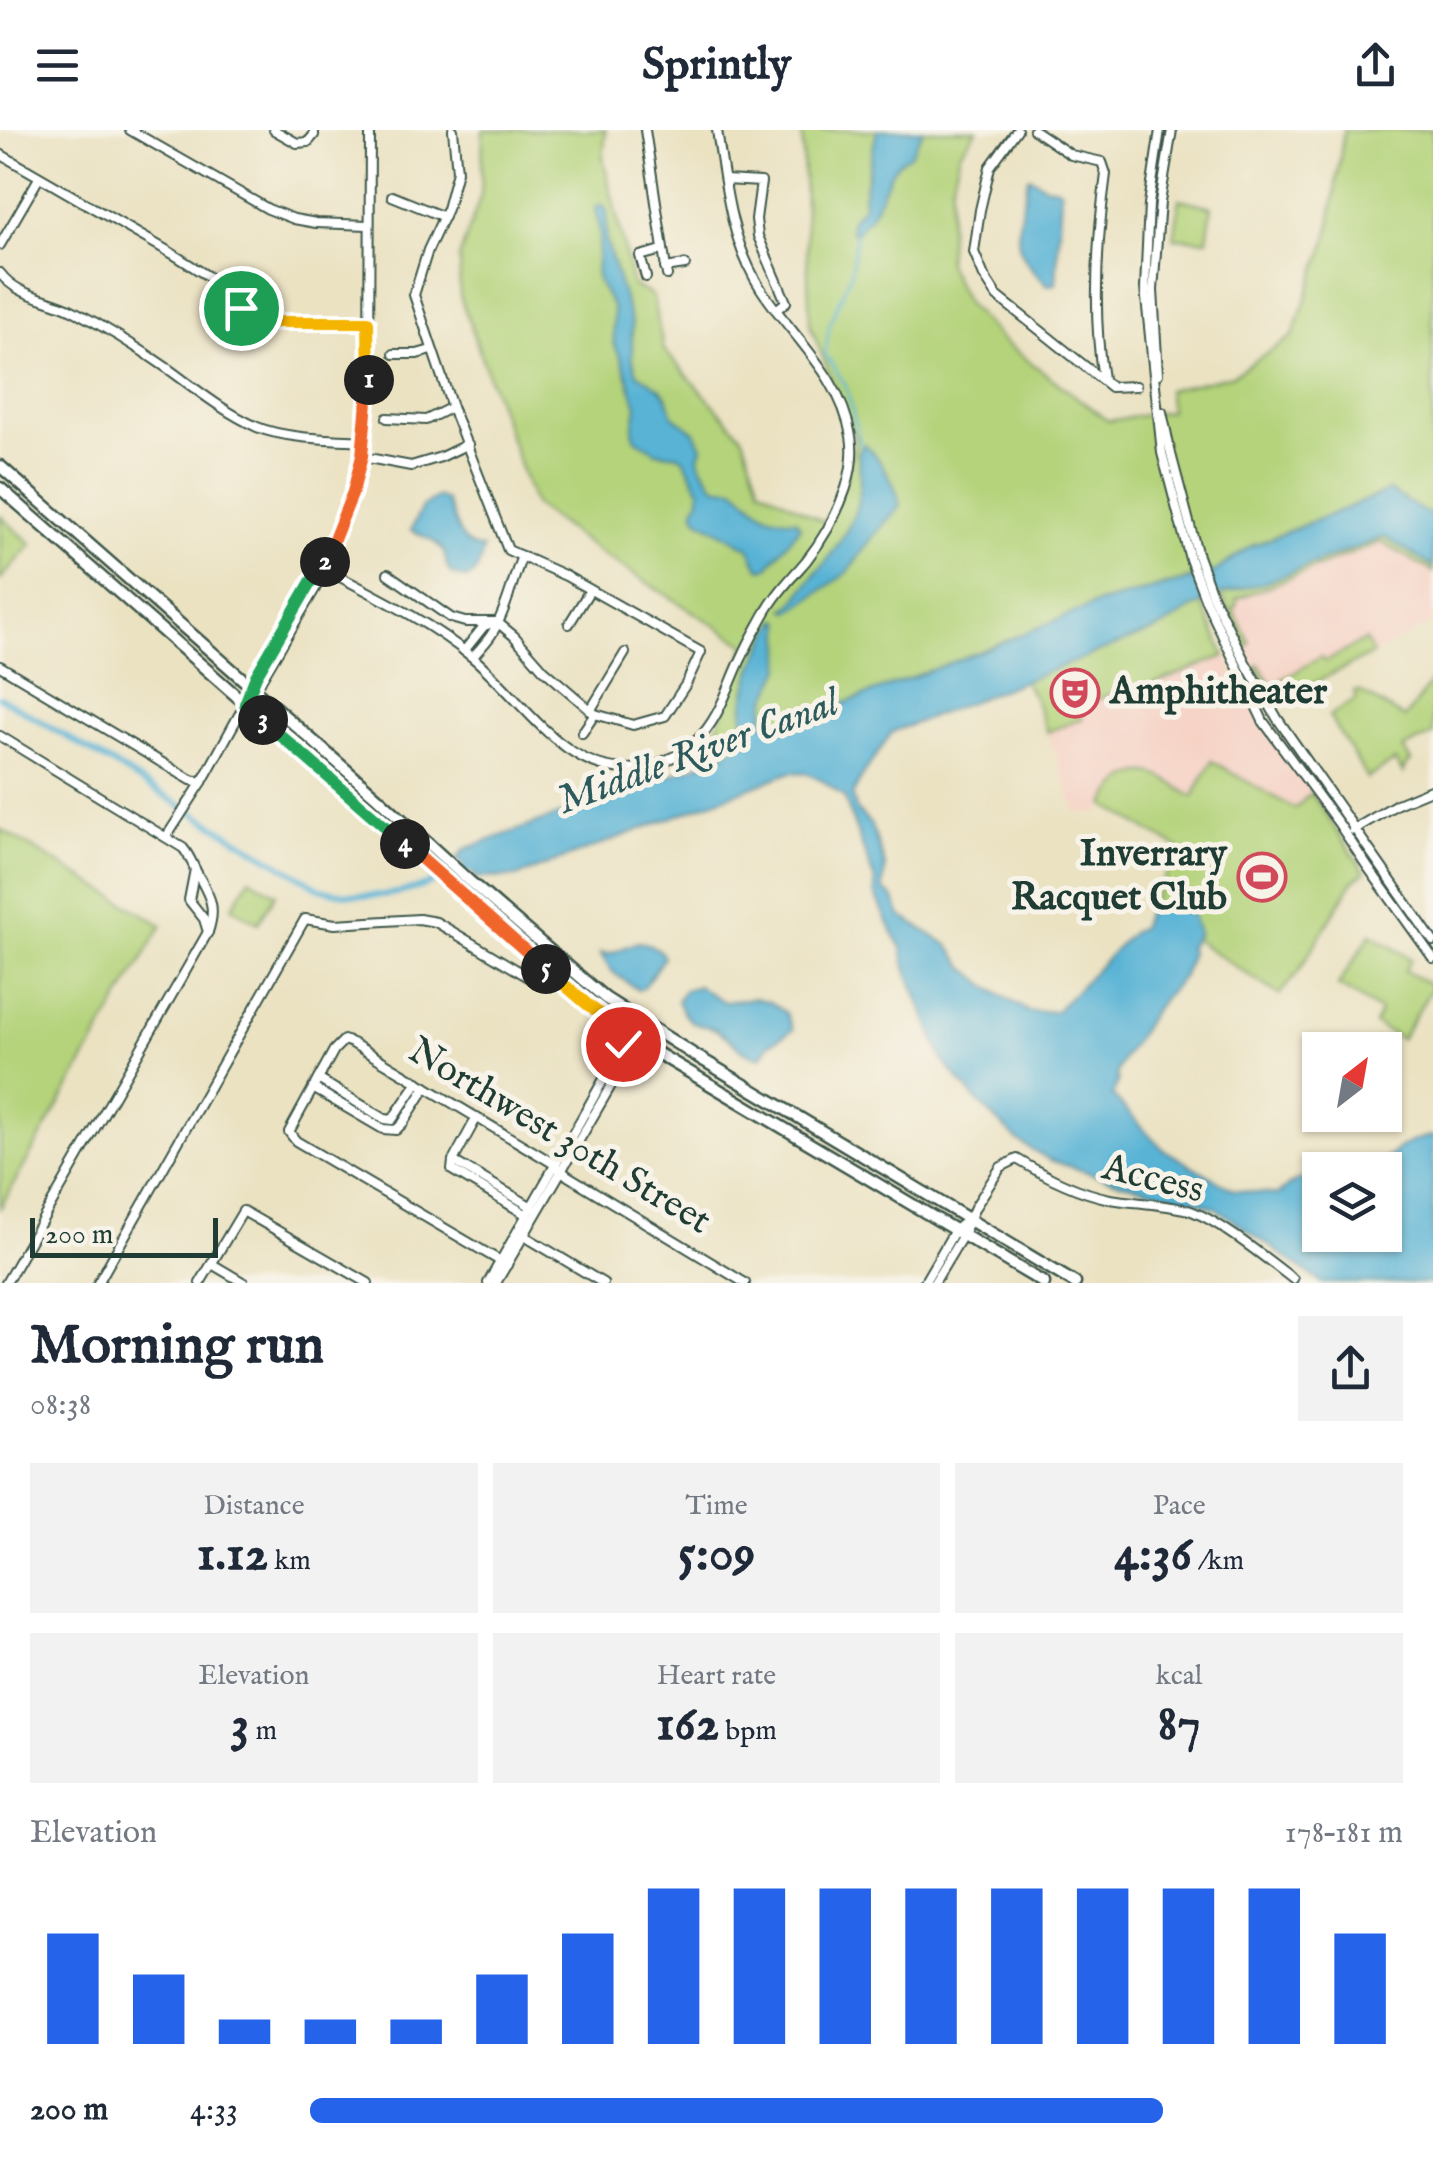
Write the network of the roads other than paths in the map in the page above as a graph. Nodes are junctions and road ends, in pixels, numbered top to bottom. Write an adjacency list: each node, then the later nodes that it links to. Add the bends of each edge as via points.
1 (130, 130): 17 (street, via 268,209 316,223)
2 (274, 130): 3 (street, via 297,143 308,142)
3 (314, 130)
4 (370, 130): 17 (street)
5 (453, 130): 16 (street, via 456,171)
6 (644, 130): 19 (street)
7 (717, 130): 14 (street)
8 (1017, 130): 28 (street, via 990,168 974,252 997,296)
9 (1034, 130): 27 (street, via 1071,154 1102,162 1106,174)
10 (1160, 130): 43 (street, via 1144,288 1162,453 1176,515)
11 (1172, 130): 43 (street, via 1153,290 1164,423)
12 (0, 154): 13 (street)
13 (39, 178): 18 (street); 24 (street, via 218,282 241,308 271,322)
14 (725, 180): 23 (street, via 746,263); 23 (street, via 761,182 758,236 786,302)
15 (392, 196): 16 (street)
16 (444, 216): 25 (street, via 414,295)
17 (368, 225): 24 (street)
18 (0, 245)
19 (662, 250): 20 (street, via 666,271); 22 (street, via 640,256)
20 (685, 265)
21 (0, 273): 33 (street, via 30,295 111,331 262,429)
22 (646, 278)
23 (776, 310): 52 (street, via 822,366 844,408 850,470 836,516 770,604 700,738 683,753 642,768 585,760)
24 (368, 322): 33 (street)
25 (432, 350): 26 (street); 31 (street)
26 (394, 354)
27 (1099, 356): 28 (street); 29 (street)
28 (1080, 361): 29 (street)
29 (1104, 379): 30 (street, via 1111,387)
30 (1136, 386)
31 (452, 406): 32 (street, via 426,420); 34 (street)
32 (388, 418)
33 (364, 441): 35 (street)
34 (468, 444): 35 (street, via 410,466); 39 (street, via 508,550)
35 (362, 456): 40 (street)
36 (0, 466): 38 (main road)
37 (0, 485): 38 (main road); 41 (main road)
38 (22, 486): 44 (main road)
39 (522, 556): 47 (street); 48 (street)
40 (322, 568): 50 (street); 54 (street)
41 (98, 574): 44 (main road); 45 (main road)
42 (388, 574): 48 (street, via 451,618)
43 (1200, 574): 63 (street, via 1277,718)
44 (126, 577): 46 (main road)
45 (112, 586): 46 (main road); 55 (main road)
46 (140, 589): 54 (main road)
47 (590, 590): 49 (street); 56 (street, via 701,652 665,716 633,725)
48 (498, 622): 50 (street, via 484,626); 52 (street); 56 (street)
49 (569, 624)
50 (464, 651): 52 (street)
51 (625, 653): 56 (street)
52 (473, 657)
53 (0, 666): 59 (street)
54 (252, 688): 55 (street); 62 (main road)
55 (245, 704): 59 (street); 61 (main road)
56 (592, 712): 57 (street)
57 (582, 733)
58 (0, 736): 64 (street)
59 (202, 782): 64 (street)
60 (1433, 789): 63 (street)
61 (349, 795): 62 (main road); 69 (main road)
62 (377, 797): 78 (main road, via 590,986)
63 (1350, 832): 70 (street); 71 (street)
64 (167, 836): 65 (street, via 190,856)
65 (195, 870): 66 (street); 67 (street)
66 (191, 889): 67 (street, via 198,906); 68 (street, via 189,900)
67 (210, 900): 68 (street)
68 (208, 932): 92 (street)
69 (514, 940): 72 (street); 74 (main road)
70 (1433, 941)
71 (1433, 958)
72 (500, 960): 73 (street); 93 (street, via 436,922 305,919)
73 (542, 985)
74 (633, 1038): 79 (main road); 82 (street)
75 (316, 1084): 76 (street, Northwest 30th Street, via 344,1040); 76 (street, via 383,1128 403,1123); 87 (street, via 289,1132 296,1141)
76 (422, 1084): 77 (street, Northwest 30th Street)
77 (476, 1117): 82 (street, Northwest 30th Street); 83 (street, via 453,1161)
78 (803, 1121): 79 (main road); 80 (main road)
79 (774, 1122): 81 (main road)
80 (821, 1132): 81 (main road); 84 (main road)
81 (799, 1138): 85 (main road)
82 (558, 1168): 83 (street); 86 (street); 101 (street, Northwest 30th Street)
83 (530, 1211): 86 (street)
84 (968, 1219): 85 (street); 91 (street, Access, via 1001,1166 1017,1159 1108,1198 1191,1211); 103 (main road)
85 (959, 1232): 90 (street); 102 (main road)
86 (521, 1234): 87 (street); 100 (street)
87 (503, 1263): 98 (street); 99 (street)
88 (212, 1264): 89 (street, via 243,1211); 94 (street); 95 (street)
89 (352, 1273): 96 (street); 97 (street)
90 (927, 1282)
91 (1290, 1282)
92 (6, 1283)
93 (98, 1283)
94 (200, 1283)
95 (244, 1283)
96 (346, 1283)
97 (368, 1283)
98 (488, 1283)
99 (496, 1283)
100 (603, 1283)
101 (746, 1283)
102 (1044, 1283)
103 (1075, 1283)

